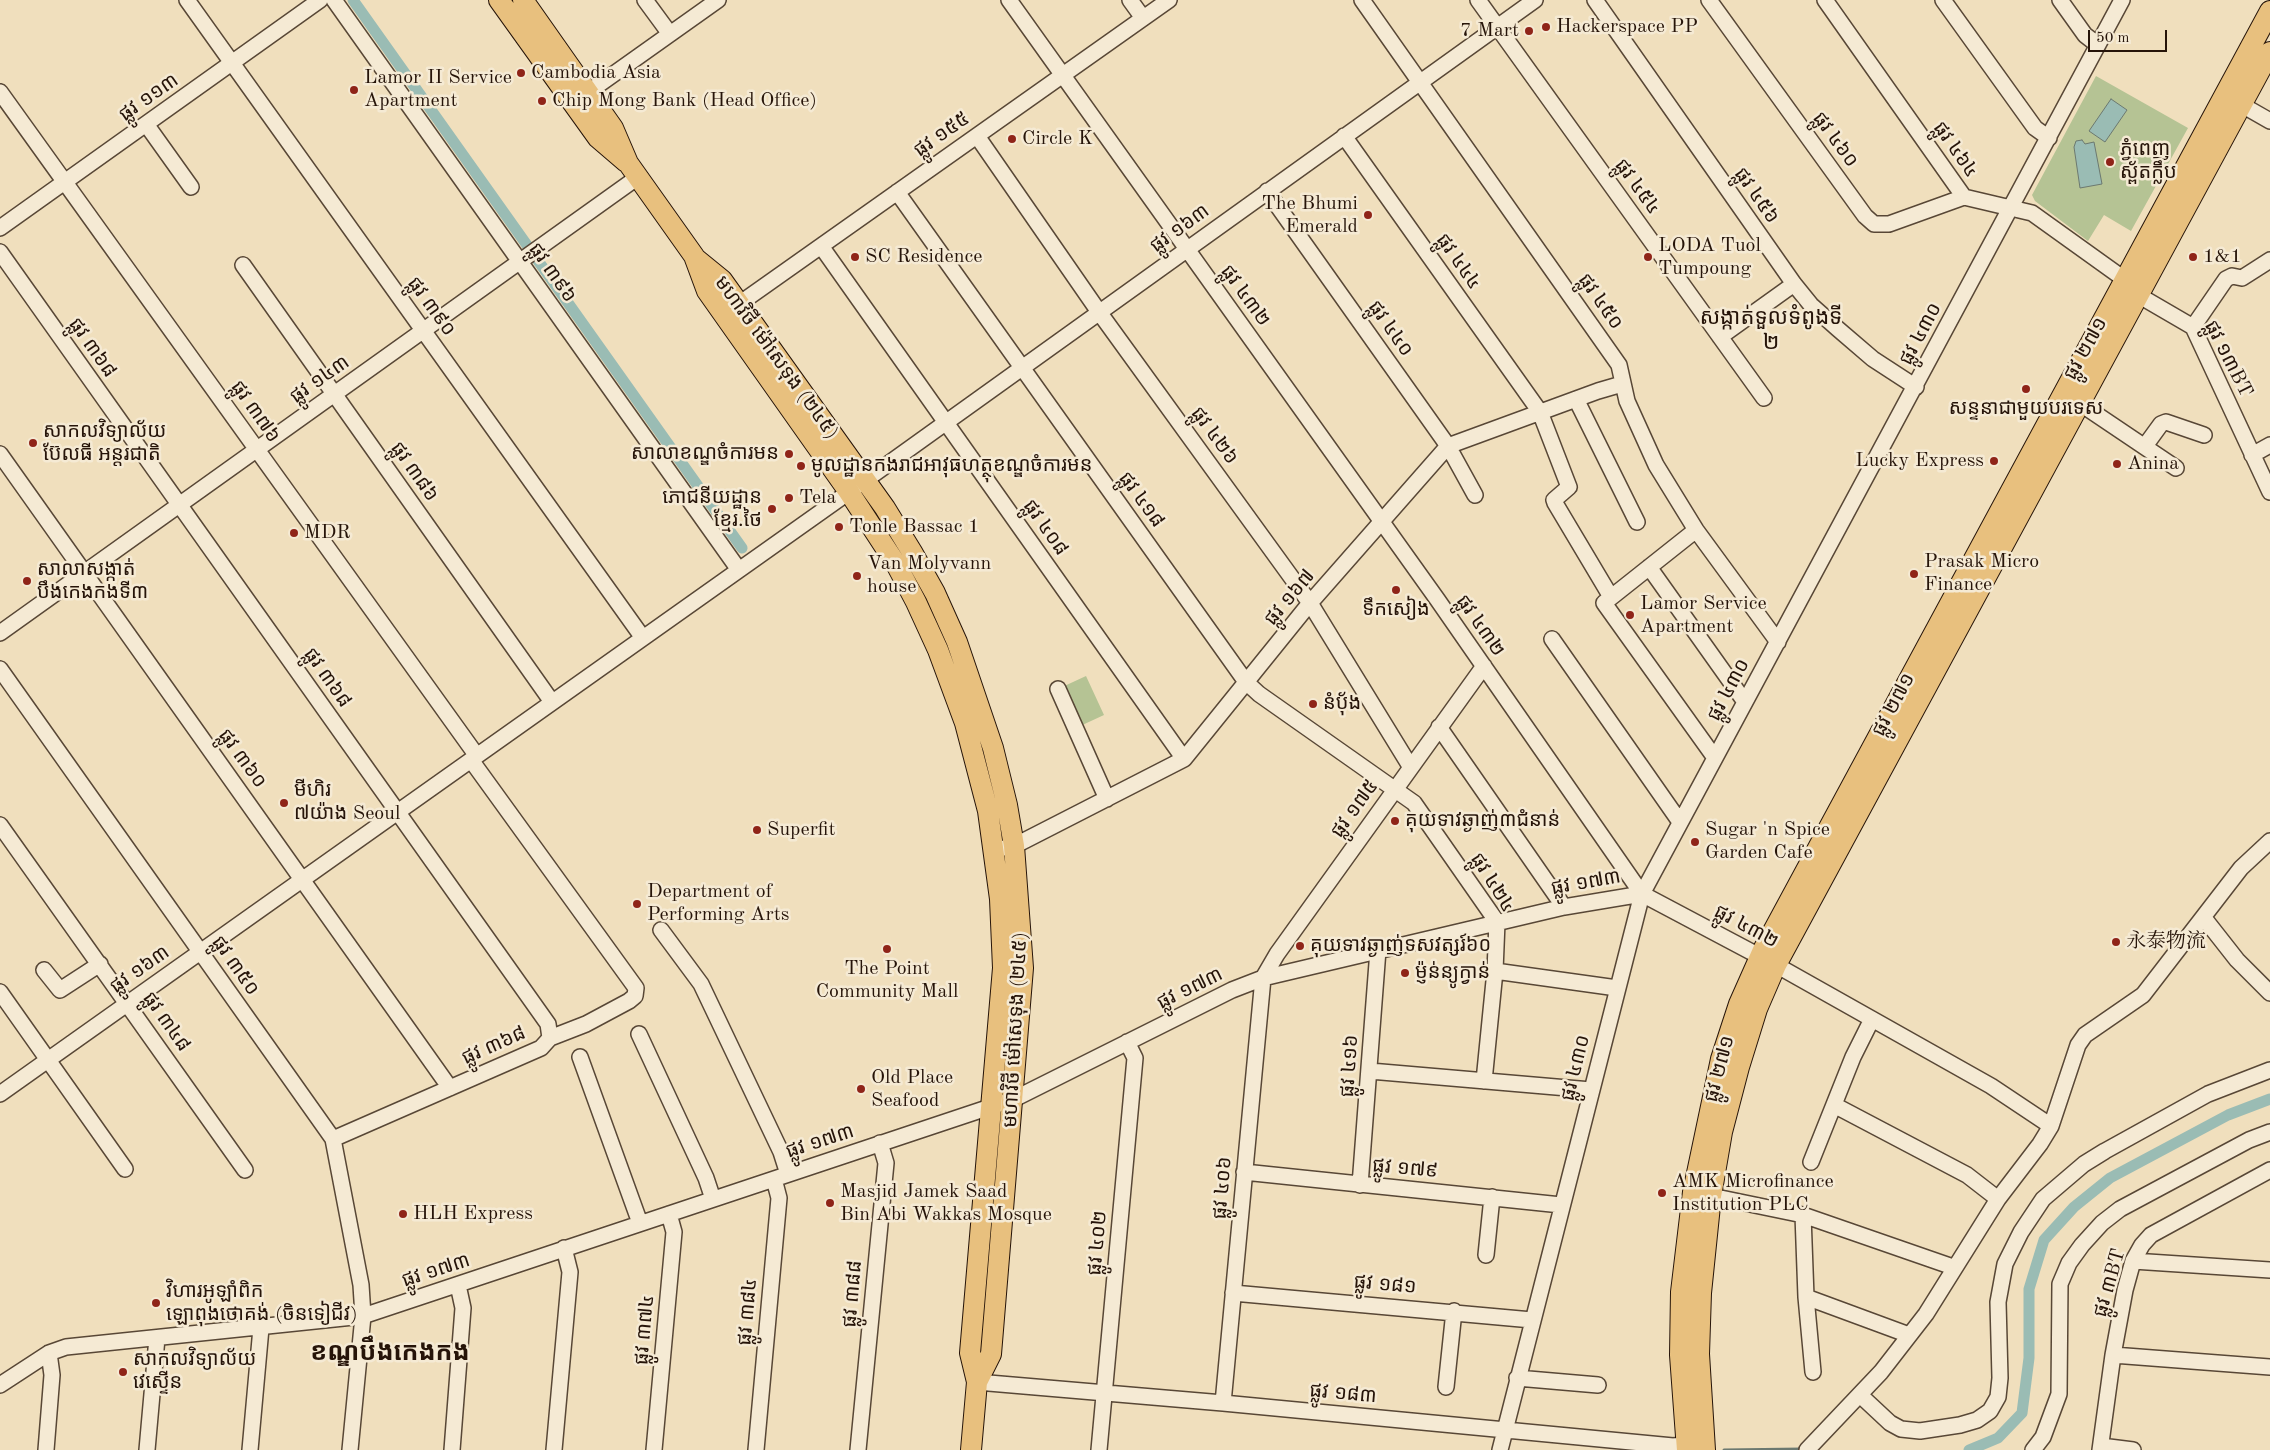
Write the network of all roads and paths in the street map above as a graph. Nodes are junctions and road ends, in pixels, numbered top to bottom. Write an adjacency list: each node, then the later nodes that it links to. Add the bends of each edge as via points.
1 (187, 0): 26 (street, ផ្លូវ ៣៩០)
2 (320, 0): 26 (street, ផ្លូវ ១១៣)
3 (334, 0): 48 (street, ផ្លូវ ៣៩៦)
4 (499, 0): 30 (main road, មហាវិថី ម៉ៅសេទុង (២៤៥))
5 (523, 0): 30 (main road, មហាវិថី ម៉ៅសេទុង (២៤៥))
6 (645, 0): 23 (street)
7 (718, 0): 23 (street)
8 (1009, 0): 27 (street, ផ្លូវ ៤៣២)
9 (1130, 0): 21 (street)
10 (1169, 0): 21 (street, ផ្លូវ ១៥៥)
11 (1362, 0): 28 (street, ផ្លូវ ៤៥០)
12 (1478, 0): 22 (street, ផ្លូវ ៤៥៤)
13 (1535, 0): 22 (street, ផ្លូវ ១៦៣)
14 (1595, 0): 53 (street, ផ្លូវ ៤៥៦)
15 (1709, 0): 42 (street, ផ្លូវ ៤៦០, via 1865,216 1874,224 1889,224)
16 (1825, 0): 42 (street, ផ្លូវ ៤៦៤)
17 (1943, 0): 36 (street, via 2035,128)
18 (2060, 0): 24 (street, via 2085,35)
19 (2122, 0): 24 (street, ផ្លូវ ៤៣០)
20 (2270, 11): 52 (main road, ផ្លូវ ២៧១)
21 (1143, 18): 27 (street, ផ្លូវ ១៥៥)
22 (1497, 27): 28 (street, ផ្លូវ ១៦៣); 59 (street, ផ្លូវ ៤៥៤)
23 (670, 34): 30 (street)
24 (2098, 45): 36 (street, ផ្លូវ ៤៣០)
25 (2270, 52): 31 (main road, ផ្លូវ ២៧១)
26 (232, 63): 33 (street, ផ្លូវ ១១៣); 58 (street, ផ្លូវ ៣៩០)
27 (1063, 75): 34 (street, ផ្លូវ ១៥៥); 46 (street, ផ្លូវ ៤៣២)
28 (1419, 82): 35 (street, ផ្លូវ ១៦៣); 61 (street, ផ្លូវ ៤៥០, via 1620,365)
29 (0, 92): 38 (street, ផ្លូវ ៣៧៦)
30 (580, 98): 37 (main road, មហាវិថី ម៉ៅសេទុង (២៤៥), via 598,138)
31 (2242, 105): 32 (street); 54 (main road, ផ្លូវ ២៧១)
32 (2270, 121)
33 (146, 124): 38 (street, ផ្លូវ ១១៣); 39 (street)
34 (977, 136): 41 (street, ផ្លូវ ១៥៥); 56 (street, ផ្លូវ ៤២៦)
35 (1344, 136): 40 (street, ផ្លូវ ១៦៣); 68 (street, ផ្លូវ ៤៤៤)
36 (2049, 138): 43 (street, ផ្លូវ ៤៣០)
37 (633, 170): 48 (street, ផ្លូវ ១៤៣); 49 (main road, មហាវិថី ម៉ៅសេទុង (២៤៥))
38 (66, 181): 44 (street, ផ្លូវ ១១៣); 74 (street, ផ្លូវ ៣៧៦)
39 (191, 187)
40 (1267, 191): 46 (street, ផ្លូវ ១៦៣); 72 (street, ផ្លូវ ៤៤០)
41 (897, 192): 45 (street, ផ្លូវ ១៥៥); 60 (street, ផ្លូវ ៤១៨)
42 (1964, 197): 43 (street, ផ្លូវ ៤៦៤)
43 (2011, 206): 52 (street, ផ្លូវ ៤៦៤, via 2032,213); 62 (street, ផ្លូវ ៤៣០)
44 (0, 228)
45 (821, 246): 55 (street, ផ្លូវ ១៥៥); 69 (street, ផ្លូវ ៤០៨)
46 (1187, 248): 56 (street, ផ្លូវ ១៦៣); 83 (street, ផ្លូវ ៤៣២)
47 (0, 252): 81 (street, ផ្លូវ ៣៦៨)
48 (529, 255): 58 (street, ផ្លូវ ១៤៣); 86 (street, ផ្លូវ ៣៩៦)
49 (694, 256): 55 (main road, មហាវិថី ម៉ៅសេទុង (២៤៥), via 722,280); 78 (main road, មហាវិថី ម៉ៅសេទុង (២៤៥), via 707,291)
50 (2270, 260): 57 (street, via 2242,278 2232,276 2226,279)
51 (243, 265): 64 (street, ផ្លូវ ៣៨៦)
52 (2124, 279): 63 (main road, ផ្លូវ ២៧១)
53 (1794, 284): 59 (street); 62 (street, ផ្លូវ ៤៥៦, via 1811,305 1873,359)
54 (2138, 295): 57 (street, ផ្លូវ ១៣BT); 67 (main road, ផ្លូវ ២៧១)
55 (739, 304): 78 (main road, មហាវិថី ម៉ៅសេទុង (២៤៥))
56 (1099, 312): 60 (street, ផ្លូវ ១៦៣); 91 (street, ផ្លូវ ៤២៦)
57 (2193, 327): 76 (street, ផ្លូវ ១៣BT)
58 (423, 331): 64 (street, ផ្លូវ ១៤៣); 93 (street, ផ្លូវ ៣៩០)
59 (1720, 337): 65 (street, ផ្លូវ ៤៥៤)
60 (1022, 368): 69 (street, ផ្លូវ ១៦៣); 98 (street, ផ្លូវ ៤១៨)
61 (1622, 384): 66 (street, ផ្លូវ ១៦៧); 84 (street, ផ្លូវ ៤៥០, via 1656,465)
62 (1916, 387): 95 (street, ផ្លូវ ៤៣០)
63 (2063, 392): 67 (street); 123 (main road, ផ្លូវ ២៧១)
64 (334, 394): 74 (street, ផ្លូវ ១៤៣); 100 (street, ផ្លូវ ៣៨៦)
65 (1764, 398)
66 (1576, 399): 68 (street, ផ្លូវ ១៦៧); 82 (street)
67 (2080, 404): 73 (street); 123 (main road, ផ្លូវ ២៧១)
68 (1540, 412): 72 (street, ផ្លូវ ១៦៧); 89 (street, ផ្លូវ ៤៤៤, via 1568,487 1554,500 1555,503)
69 (946, 422): 78 (street, ផ្លូវ ១៦៣); 105 (street, ផ្លូវ ៤០៨)
70 (2204, 435): 73 (street, via 2166,422 2160,424)
71 (2270, 445): 76 (street)
72 (1448, 446): 80 (street, ផ្លូវ ៤៤០); 83 (street, ផ្លូវ ១៦៧)
73 (2145, 446): 77 (street)
74 (257, 449): 81 (street, ផ្លូវ ១៤៣); 103 (street, ផ្លូវ ៣៧៦)
75 (0, 454): 87 (street, ផ្លូវ ៣៦០)
76 (2252, 455): 79 (street, ផ្លូវ ១៣BT)
77 (2176, 468)
78 (857, 486): 86 (street, ផ្លូវ ១៦៣); 88 (main road, មហាវិថី ម៉ៅសេទុង (២៤៥), via 908,545); 90 (main road, មហាវិថី ម៉ៅសេទុង (២៤៥))
79 (2270, 492)
80 (1475, 495)
81 (179, 505): 87 (street, ផ្លូវ ១៤៣); 109 (street, ផ្លូវ ៣៦៨)
82 (1637, 522)
83 (1383, 523): 91 (street, ផ្លូវ ១៦៧); 96 (street, ផ្លូវ ៤៣២)
84 (1696, 530): 85 (street); 95 (street, ផ្លូវ ៤៥០)
85 (1649, 567): 89 (street); 101 (street)
86 (739, 570): 93 (street, ផ្លូវ ១៦៣)
87 (84, 572): 92 (street, ផ្លូវ ១៤៣); 115 (street, ផ្លូវ ៣៦០)
88 (934, 592): 90 (main road); 113 (main road, មហាវិថី ម៉ៅសេទុង (២៤៥), via 957,642 984,717)
89 (1608, 600): 104 (street)
90 (916, 602): 114 (main road, មហាវិថី ម៉ៅសេទុង (២៤៥), via 965,722 988,811)
91 (1310, 603): 98 (street, ផ្លូវ ១៦៧); 106 (street, ផ្លូវ ៤២៦)
92 (0, 632)
93 (643, 638): 100 (street, ផ្លូវ ១៦៣)
94 (1552, 639): 110 (street)
95 (1778, 642): 101 (street, ផ្លូវ ៤៣០)
96 (1484, 666): 102 (street, ផ្លូវ ១៧៥); 116 (street, ផ្លូវ ៤៣២)
97 (0, 669): 122 (street, ផ្លូវ ៣៥០)
98 (1246, 682): 105 (street, ផ្លូវ ១៦៧); 107 (street, ផ្លូវ ៤១៨)
99 (1058, 689): 108 (street)
100 (552, 702): 103 (street, ផ្លូវ ១៦៣)
101 (1745, 702): 104 (street, ផ្លូវ ៤៣០)
102 (1439, 727): 106 (street, ផ្លូវ ១៧៥); 117 (street)
103 (474, 758): 109 (street, ផ្លូវ ១៦៣); 134 (street, ផ្លូវ ៣៧៦, via 636,988 635,996 629,1001 586,1024)
104 (1714, 758): 110 (street, ផ្លូវ ៤៣០)
105 (1184, 759): 108 (street, ផ្លូវ ១៦៧)
106 (1410, 766): 107 (street, ផ្លូវ ១៧៥)
107 (1395, 788): 119 (street, ផ្លូវ ៤២៤, via 1414,803); 127 (street, ផ្លូវ ១៧៥)
108 (1107, 799): 113 (street, ផ្លូវ ១៦៧)
109 (397, 812): 115 (street, ផ្លូវ ១៦៣); 134 (street, ផ្លូវ ៣៦៨, via 548,1024)
110 (1680, 822): 116 (street, ផ្លូវ ៤៣០)
111 (0, 825): 124 (street, ផ្លូវ ៣៤៨)
112 (2270, 841): 118 (street, via 2241,868)
113 (1014, 846): 114 (street, ផ្លូវ ១៦៧); 144 (main road, មហាវិថី ម៉ៅសេទុង (២៤៥), via 1023,968)
114 (994, 850): 146 (main road, មហាវិថី ម៉ៅសេទុង (២៤៥), via 1003,968)
115 (303, 878): 122 (street, ផ្លូវ ១៦៣); 141 (street, ផ្លូវ ៣៦០)
116 (1642, 894): 117 (street, ផ្លូវ ១៧៣); 123 (street, ផ្លូវ ៤៣២); 128 (street, ផ្លូវ ៤៣០)
117 (1564, 906): 119 (street, ផ្លូវ ១៧៣)
118 (2204, 918): 130 (street, via 2237,960); 147 (street, via 2143,995 2085,1035 2075,1053)
119 (1497, 922): 121 (street, ផ្លូវ ១៧៣); 126 (street, ផ្លូវ ៤២៤)
120 (661, 930): 156 (street, ផ្លូវ ៣៨៤, via 701,984 781,1152)
121 (1378, 950): 127 (street, ផ្លូវ ១៧៣); 139 (street, ផ្លូវ ៤១៦)
122 (200, 952): 131 (street, ផ្លូវ ១៦៣); 149 (street, ផ្លូវ ៣៥០)
123 (1768, 961): 132 (street, ផ្លូវ ៤៣២); 158 (main road, ផ្លូវ ២៧១, via 1722,1132); 195 (main road, ផ្លូវ ២៧១, via 1739,1004 1721,1059 1693,1192 1681,1301 1681,1364)
124 (100, 964): 125 (street, via 60,990); 131 (street, ផ្លូវ ៣៤៨)
125 (44, 970)
126 (1495, 972): 128 (street); 140 (street, ផ្លូវ ៤២៤)
127 (1262, 978): 135 (street, ផ្លូវ ១៧៣); 155 (street, ផ្លូវ ៤០៦)
128 (1617, 988): 142 (street, ផ្លូវ ៤៣០)
129 (0, 992): 137 (street)
130 (2270, 993)
131 (128, 1003): 137 (street, ផ្លូវ ១៦៣); 153 (street, ផ្លូវ ៣៤៨)
132 (1872, 1019): 145 (street); 147 (street, ផ្លូវ ៤៣២, via 1991,1086)
133 (639, 1034): 160 (street)
134 (550, 1038): 141 (street, ផ្លូវ ៣៦៨, via 541,1048)
135 (1127, 1042): 144 (street, ផ្លូវ ១៧៣); 191 (street, ផ្លូវ ៤០២, via 1135,1058)
136 (580, 1057): 167 (street)
137 (48, 1060): 143 (street, ផ្លូវ ១៦៣); 152 (street)
138 (2270, 1070): 192 (street, via 2208,1094 2105,1150 2043,1199 2005,1264 1998,1302 2000,1378 1998,1397 1990,1410 1977,1420 1920,1432 1895,1426)
139 (1370, 1071): 140 (street); 157 (street, ផ្លូវ ៤១៦)
140 (1484, 1081): 142 (street)
141 (450, 1088): 149 (street, ផ្លូវ ៣៦៨)
142 (1591, 1090): 162 (street, ផ្លូវ ៤៣០)
143 (0, 1094)
144 (1014, 1099): 146 (street, ផ្លូវ ១៧៣); 166 (main road, មហាវិថី ម៉ៅសេទុង (២៤៥))
145 (1834, 1105): 151 (street); 161 (street, via 1967,1175)
146 (992, 1106): 150 (street, ផ្លូវ ១៧៣); 165 (main road, មហាវិថី ម៉ៅសេទុង (២៤៥))
147 (2051, 1126): 161 (street)
148 (2270, 1132): 210 (street, via 2120,1208 2082,1245 2060,1284 2059,1394 2049,1424)
149 (333, 1139): 177 (street, ផ្លូវ ៣៥០, via 360,1285)
150 (880, 1144): 156 (street, ផ្លូវ ១៧៣); 206 (street, ផ្លូវ ៣៨៨, via 886,1163)
151 (1812, 1162)
152 (125, 1169)
153 (245, 1170)
154 (2270, 1170): 170 (street, ផ្លូវ ៣BT, via 2151,1235)
155 (1244, 1172): 157 (street, ផ្លូវ ១៧៩); 174 (street, ផ្លូវ ៤០៦)
156 (781, 1176): 160 (street, ផ្លូវ ១៧៣); 205 (street, ផ្លូវ ៣៨៤)
157 (1360, 1185): 159 (street, ផ្លូវ ១៧៩)
158 (1710, 1196): 164 (street); 195 (main road, ផ្លូវ ២៧១, via 1700,1302 1700,1400)
159 (1492, 1197): 162 (street, ផ្លូវ ១៧៩); 169 (street)
160 (713, 1199): 163 (street, ផ្លូវ ១៧៣)
161 (1998, 1199): 171 (street)
162 (1562, 1206): 178 (street, ផ្លូវ ៤៣០)
163 (669, 1214): 167 (street, ផ្លូវ ១៧៣); 204 (street, ផ្លូវ ៣៧៤, via 674,1232)
164 (1803, 1215): 171 (street); 175 (street)
165 (982, 1216): 166 (main road); 187 (main road, មហាវិថី ម៉ៅសេទុង (២៤៥), via 970,1352)
166 (1003, 1218): 187 (main road, មហាវិថី ម៉ៅសេទុង (២៤៥), via 991,1354)
167 (640, 1223): 168 (street, ផ្លូវ ១៧៣)
168 (564, 1248): 173 (street, ផ្លូវ ១៧៣); 203 (street, via 570,1272)
169 (1486, 1255)
170 (2133, 1261): 172 (street); 183 (street, ផ្លូវ ៣BT)
171 (1953, 1268): 180 (street, via 1926,1314)
172 (2270, 1270)
173 (458, 1285): 177 (street, ផ្លូវ ១៧៣); 202 (street, via 464,1308)
174 (1233, 1292): 176 (street, ផ្លូវ ១៨១); 193 (street, ផ្លូវ ៤០៦)
175 (1806, 1297): 180 (street); 185 (street)
176 (1454, 1311): 178 (street, ផ្លូវ ១៨១); 190 (street)
177 (362, 1316): 179 (street, ផ្លូវ ១៧៣); 201 (street)
178 (1532, 1320): 186 (street, ផ្លូវ ៤៣០)
179 (261, 1328): 181 (street, ផ្លូវ ១៧៣); 200 (street)
180 (1909, 1335): 192 (street)
181 (156, 1338): 182 (street, ផ្លូវ ១៧៣, via 66,1347); 199 (street)
182 (49, 1353): 188 (street, ផ្លូវ ១៧៣); 198 (street, via 52,1375)
183 (2113, 1355): 184 (street); 197 (street, ផ្លូវ ៣BT)
184 (2270, 1367)
185 (1813, 1372)
186 (1517, 1378): 189 (street); 194 (street, ផ្លូវ ៤៣០)
187 (977, 1382): 191 (street, ផ្លូវ ១៨៣); 207 (main road, មហាវិថី ម៉ៅសេទុង (២៤៥))
188 (0, 1385)
189 (1598, 1385)
190 (1446, 1387)
191 (1104, 1392): 193 (street, ផ្លូវ ១៨៣); 208 (street, ផ្លូវ ៤០២)
192 (1860, 1395): 196 (street)
193 (1223, 1403): 194 (street, ផ្លូវ ១៨៣)
194 (1504, 1430): 195 (street, ផ្លូវ ១៨៣); 209 (street, ផ្លូវ ៤៣០)
195 (1696, 1447)
196 (1809, 1448)
197 (2100, 1448): 211 (street)
198 (46, 1450)
199 (147, 1450)
200 (250, 1450)
201 (350, 1450)
202 (452, 1450)
203 (554, 1450)
204 (654, 1450)
205 (756, 1450)
206 (858, 1450)
207 (971, 1450)
208 (1099, 1450)
209 (1500, 1450)
210 (2033, 1450)
211 (2134, 1450)

